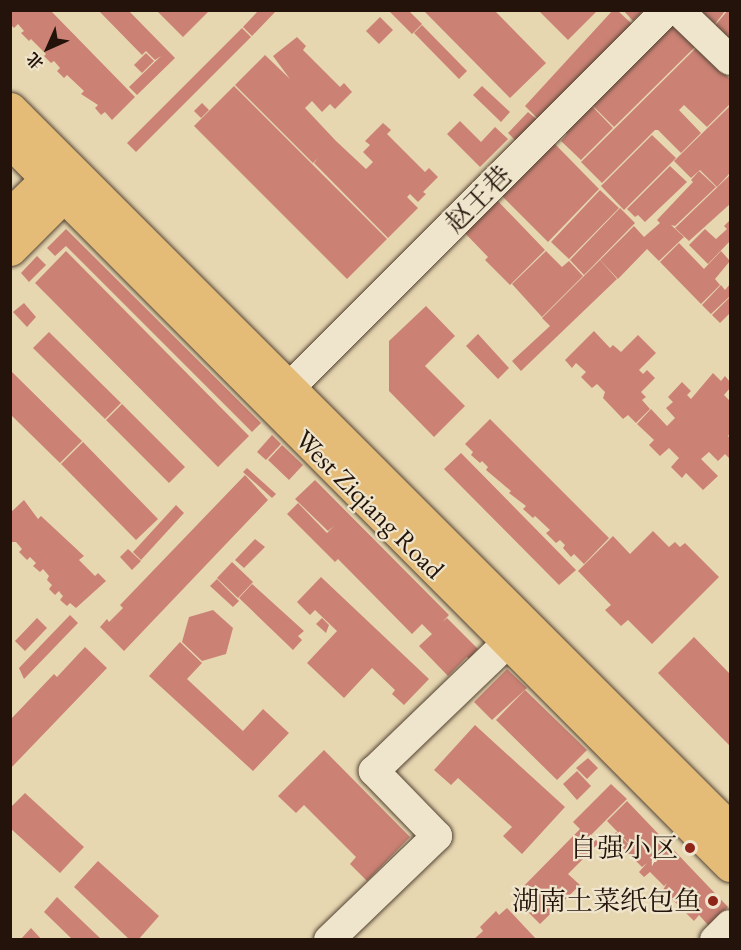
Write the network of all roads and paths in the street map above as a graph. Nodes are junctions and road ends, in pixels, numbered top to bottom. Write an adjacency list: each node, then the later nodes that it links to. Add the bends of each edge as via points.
1 (667, 10): 9 (lane, 赵王巷)
2 (678, 10): 3 (lane)
3 (730, 60)
4 (10, 109): 6 (main road, West Ziqiang Road)
5 (10, 141): 6 (main road, West Ziqiang Road)
6 (64, 179): 7 (main road); 8 (main road); 9 (main road, West Ziqiang Road); 10 (main road, West Ziqiang Road)
7 (10, 215)
8 (10, 249)
9 (289, 388): 11 (main road, West Ziqiang Road)
10 (508, 642): 12 (main road, West Ziqiang Road); 14 (lane, via 374,771 437,836)
11 (730, 829)
12 (730, 865)
13 (730, 925): 15 (lane)
14 (329, 939)
15 (715, 939)

